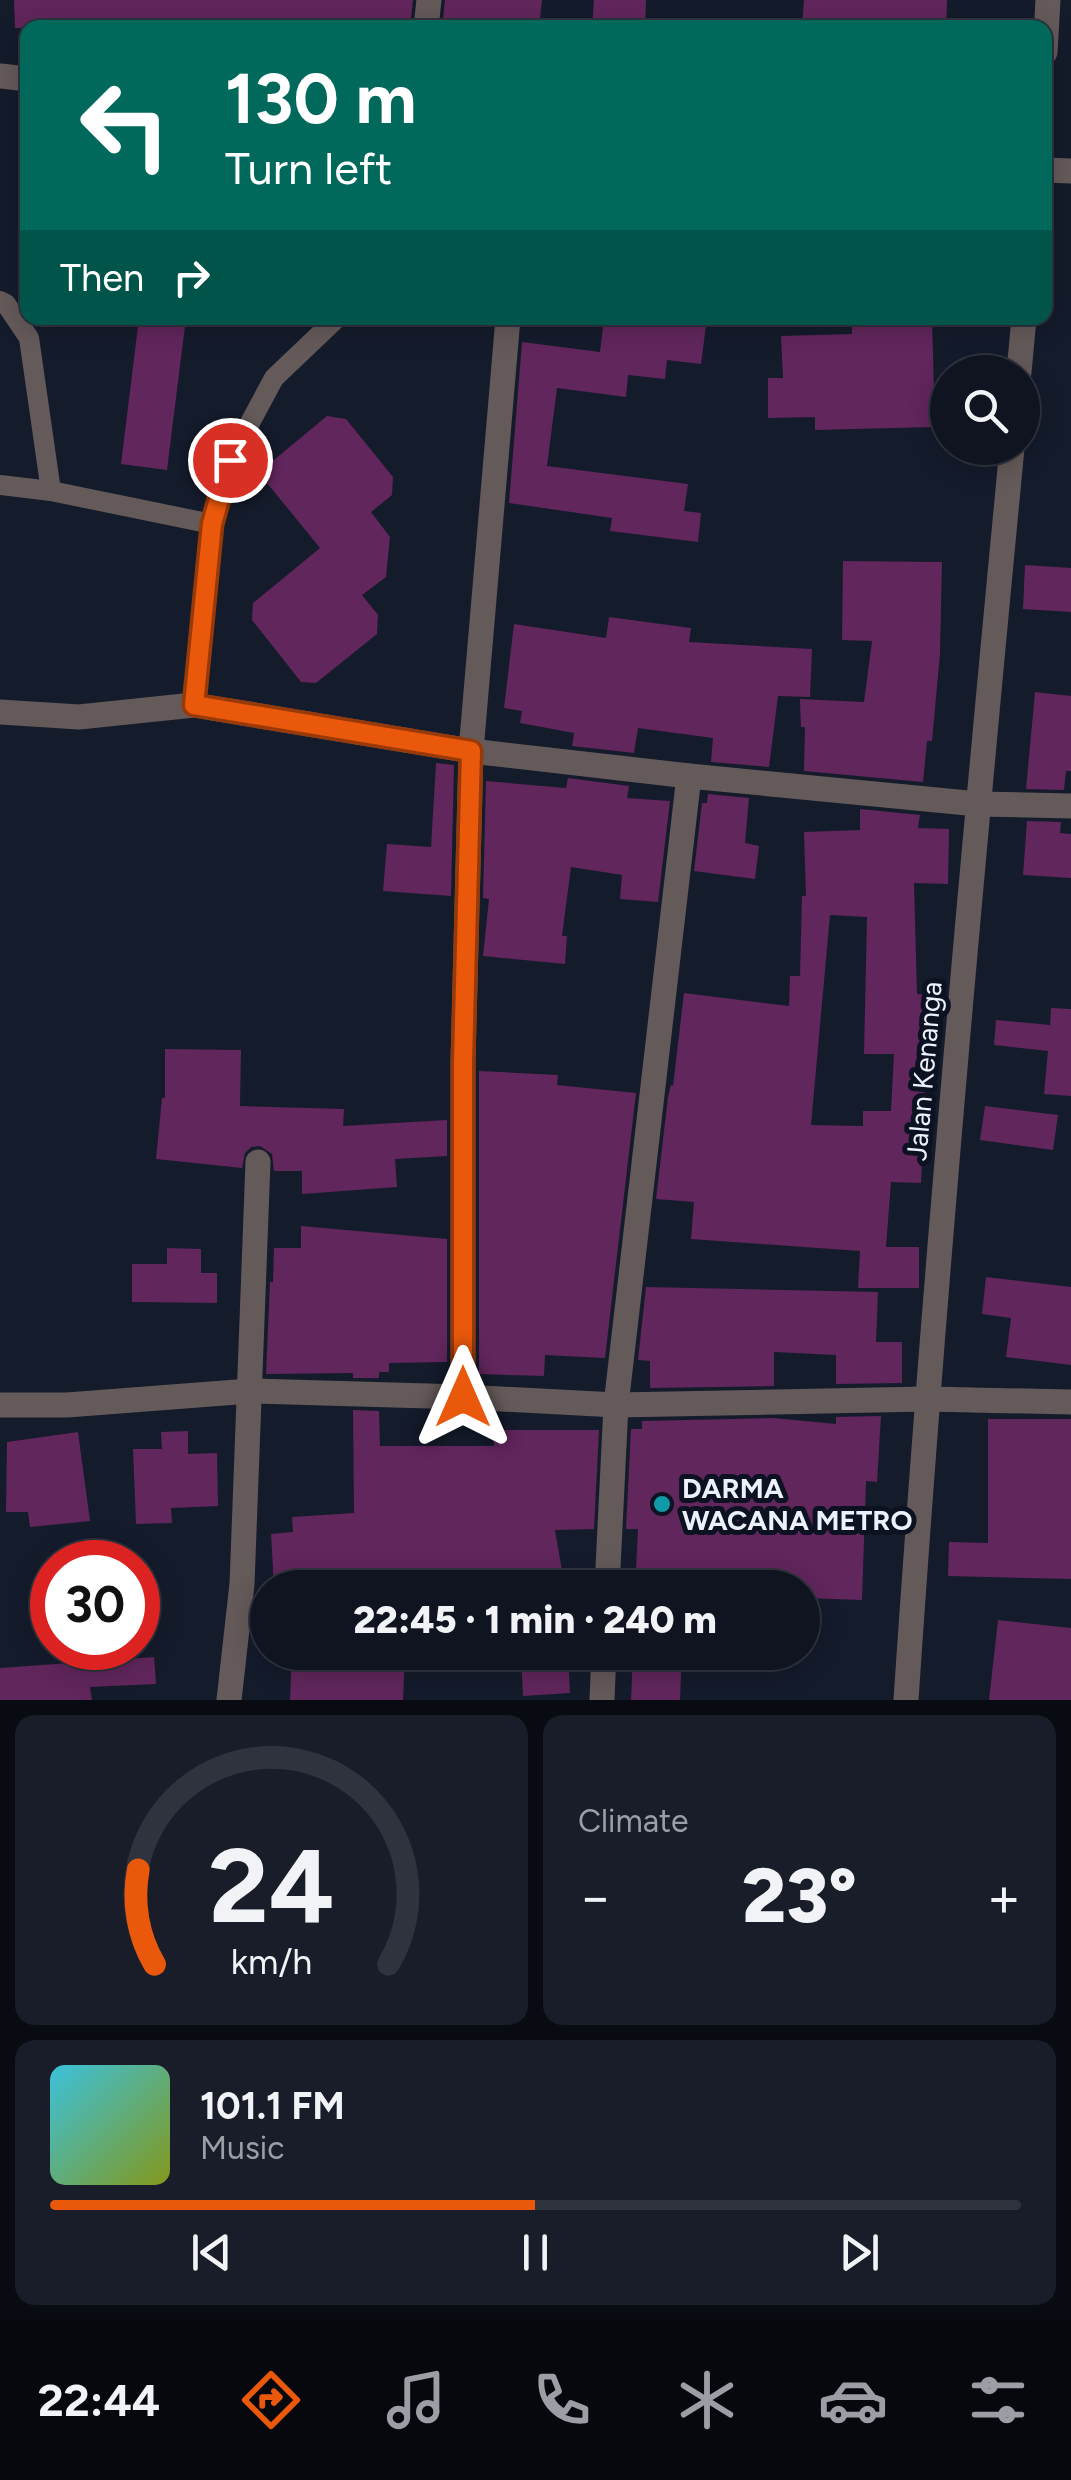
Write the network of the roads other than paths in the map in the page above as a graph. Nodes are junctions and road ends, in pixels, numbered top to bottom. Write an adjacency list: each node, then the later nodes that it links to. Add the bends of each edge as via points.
1 (0, 301): 3 (lane)
2 (20, 325): 10 (lane, via 29,338)
3 (20, 325)
4 (331, 325): 11 (lane, via 274,378 230,460)
5 (507, 325): 14 (street)
6 (1023, 325): 7 (street)
7 (1021, 355)
8 (1010, 465): 16 (street, Jalan Kenanga)
9 (0, 485): 10 (lane)
10 (50, 491): 11 (lane)
11 (212, 524): 12 (lane)
12 (194, 705): 13 (street, via 79,717); 14 (street)
13 (0, 712)
14 (471, 751): 15 (street); 20 (street)
15 (689, 776): 16 (street); 24 (street)
16 (978, 804): 17 (street); 21 (street, Jalan Kenanga)
17 (1071, 806)
18 (258, 1162): 19 (street)
19 (250, 1390): 20 (street); 23 (street); 27 (street, via 242,1584)
20 (463, 1397): 24 (street)
21 (926, 1399): 22 (street); 24 (street); 29 (street, Jalan Kenanga)
22 (1071, 1402)
23 (0, 1404)
24 (616, 1406): 25 (street)
25 (608, 1570)
26 (603, 1670): 28 (street)
27 (229, 1700)
28 (602, 1700)
29 (906, 1700)

